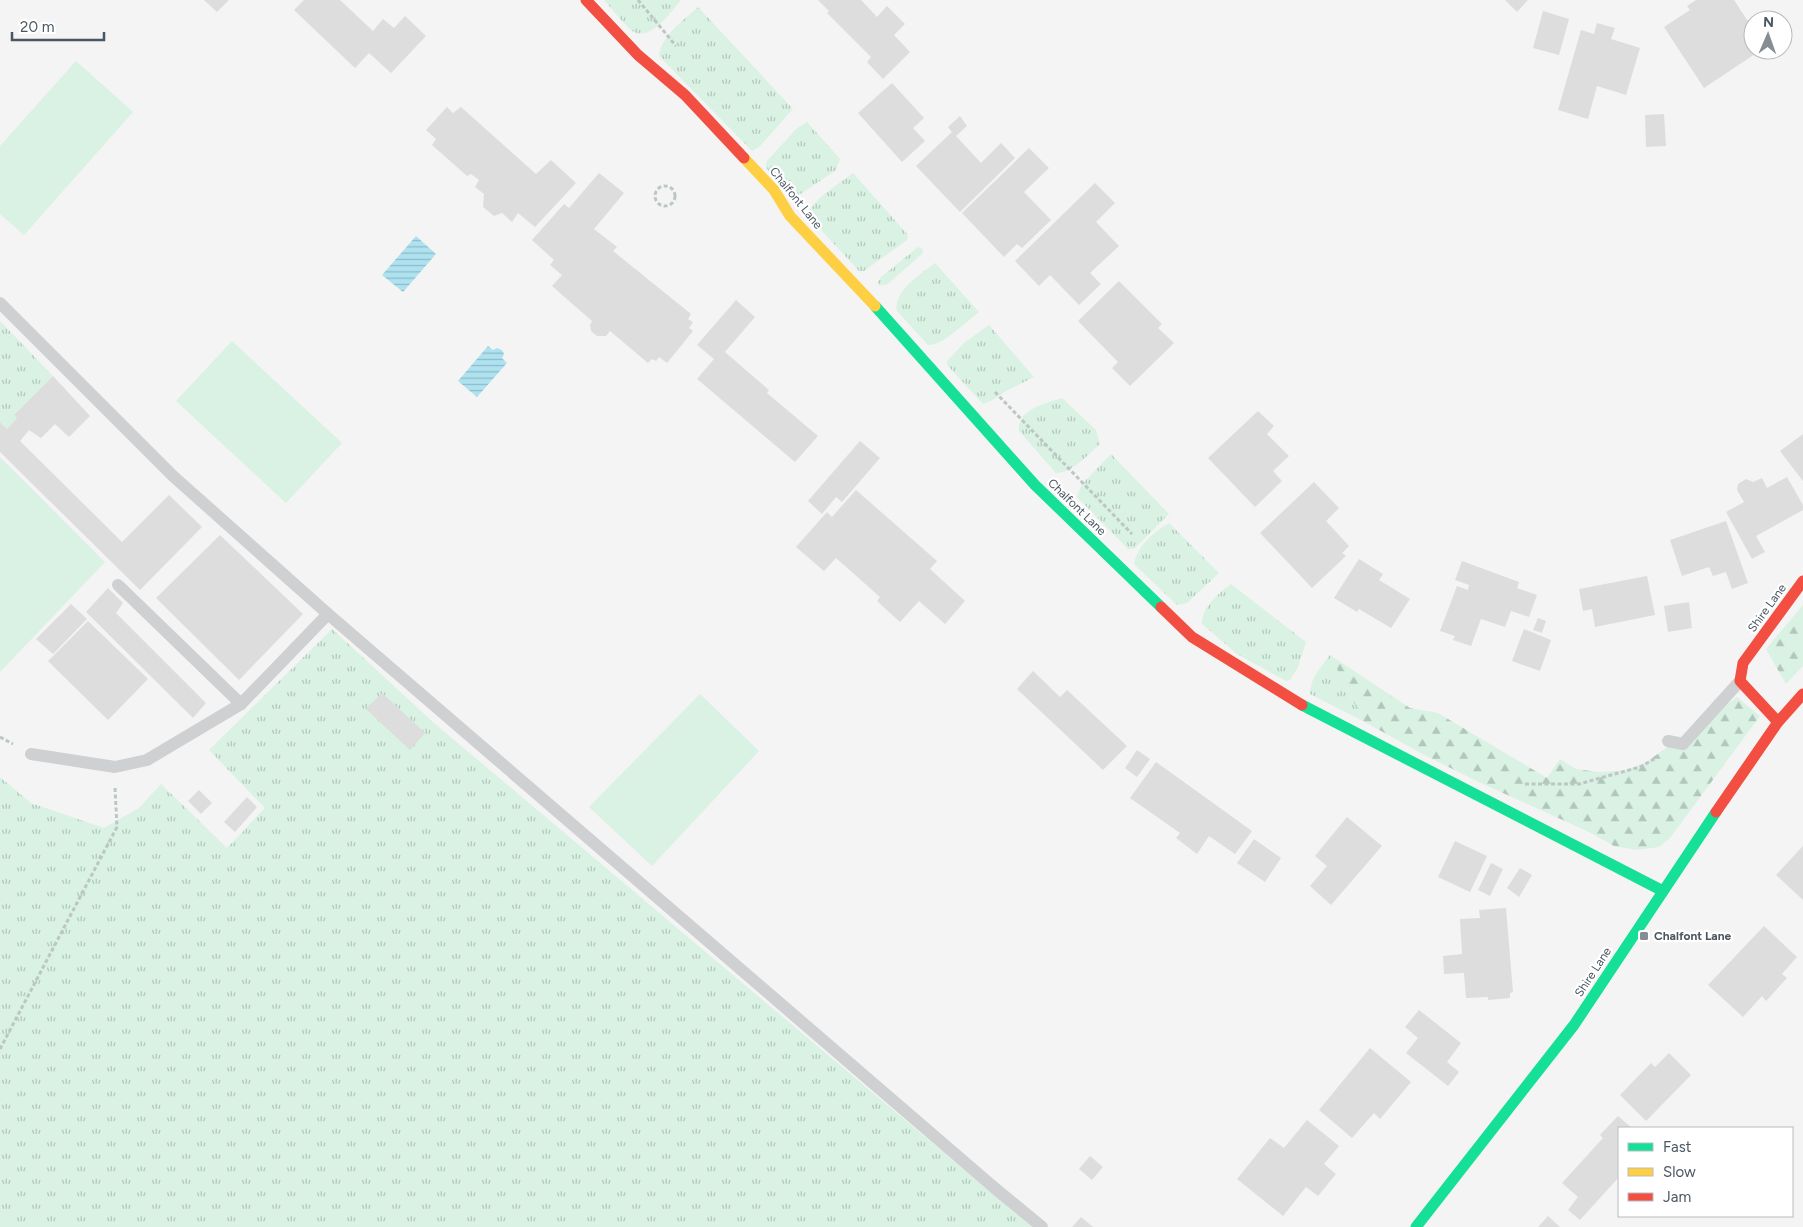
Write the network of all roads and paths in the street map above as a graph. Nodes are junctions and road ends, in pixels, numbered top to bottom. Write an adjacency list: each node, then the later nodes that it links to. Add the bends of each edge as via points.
1 (586, 0): 20 (street, Chalfont Lane, via 638,55 685,96 774,190 790,216 1035,485 1192,638 1314,713)
2 (638, 0): 3 (path)
3 (680, 50)
4 (655, 199): 4 (path, via 656,192 664,186 673,190 675,196 665,207)
5 (0, 303): 10 (lane, via 173,476)
6 (990, 386): 7 (path)
7 (1133, 535)
8 (1803, 581): 11 (street, Shire Lane, via 1743,664)
9 (118, 585): 13 (lane)
10 (328, 614): 13 (lane); 22 (lane)
11 (1740, 682): 14 (street); 16 (lane)
12 (1803, 694): 14 (street, Shire Lane)
13 (241, 704): 18 (lane, via 147,760)
14 (1778, 722): 20 (street, Shire Lane)
15 (1668, 741): 16 (lane)
16 (1683, 744): 19 (path, via 1640,767 1579,784)
17 (31, 754): 18 (lane)
18 (115, 767): 21 (path, via 117,827)
19 (1523, 784)
20 (1663, 891): 23 (street, Shire Lane, via 1574,1025)
21 (0, 1049)
22 (1042, 1227)
23 (1416, 1227)

